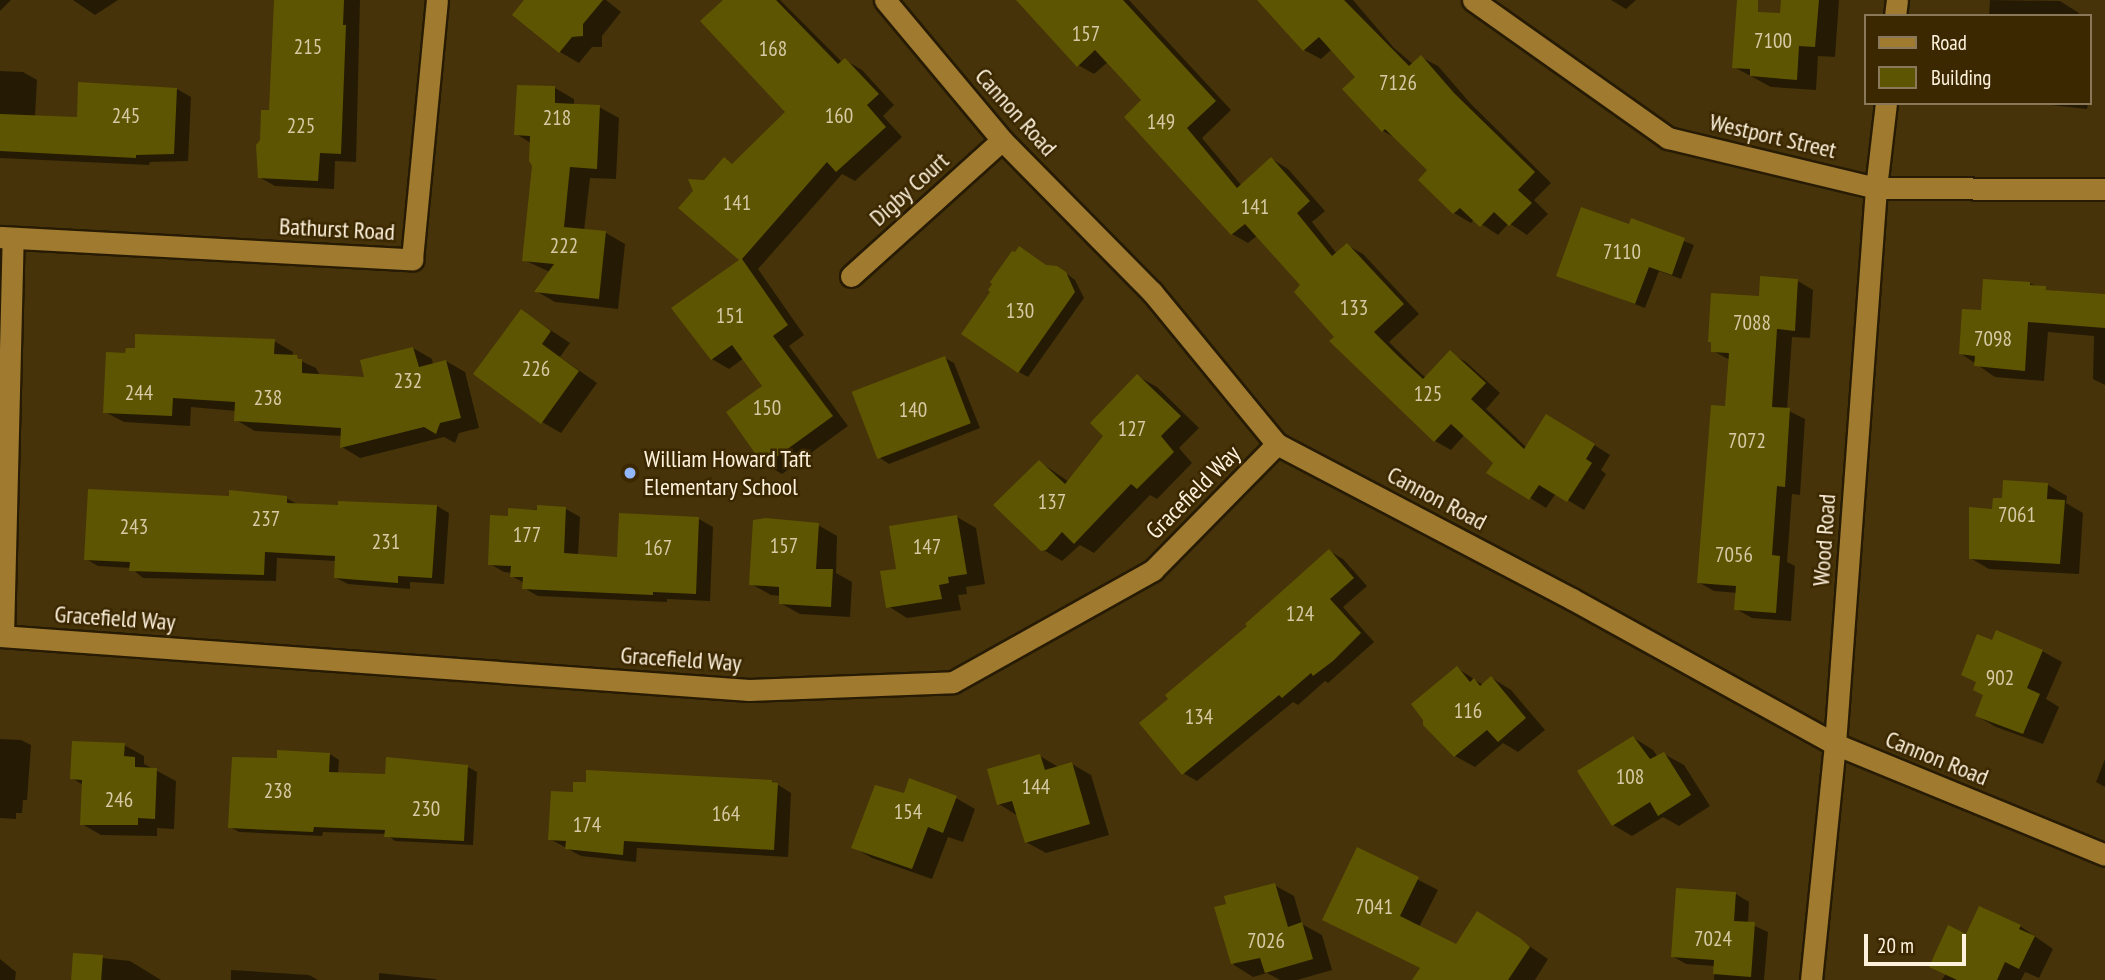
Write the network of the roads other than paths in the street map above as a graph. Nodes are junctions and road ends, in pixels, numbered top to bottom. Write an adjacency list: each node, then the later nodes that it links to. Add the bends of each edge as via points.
1 (437, 0): 8 (street, Bathurst Road, via 412,259)
2 (885, 0): 5 (street, Cannon Road)
3 (1473, 0): 6 (street, Westport Street, via 1668,138)
4 (1886, 105): 6 (street, Wood Road)
5 (1002, 139): 9 (street, Digby Court); 10 (street, Cannon Road, via 1152,292)
6 (1876, 188): 7 (street, Westport Street); 12 (street, Wood Road)
7 (2105, 189)
8 (6, 238): 11 (street)
9 (851, 276)
10 (1277, 444): 11 (street, Gracefield Way, via 1153,570 953,682 749,690); 12 (street, Cannon Road)
11 (1, 636)
12 (1835, 744): 13 (street, Cannon Road); 14 (street, Wood Road)
13 (2105, 855)
14 (1811, 980)

